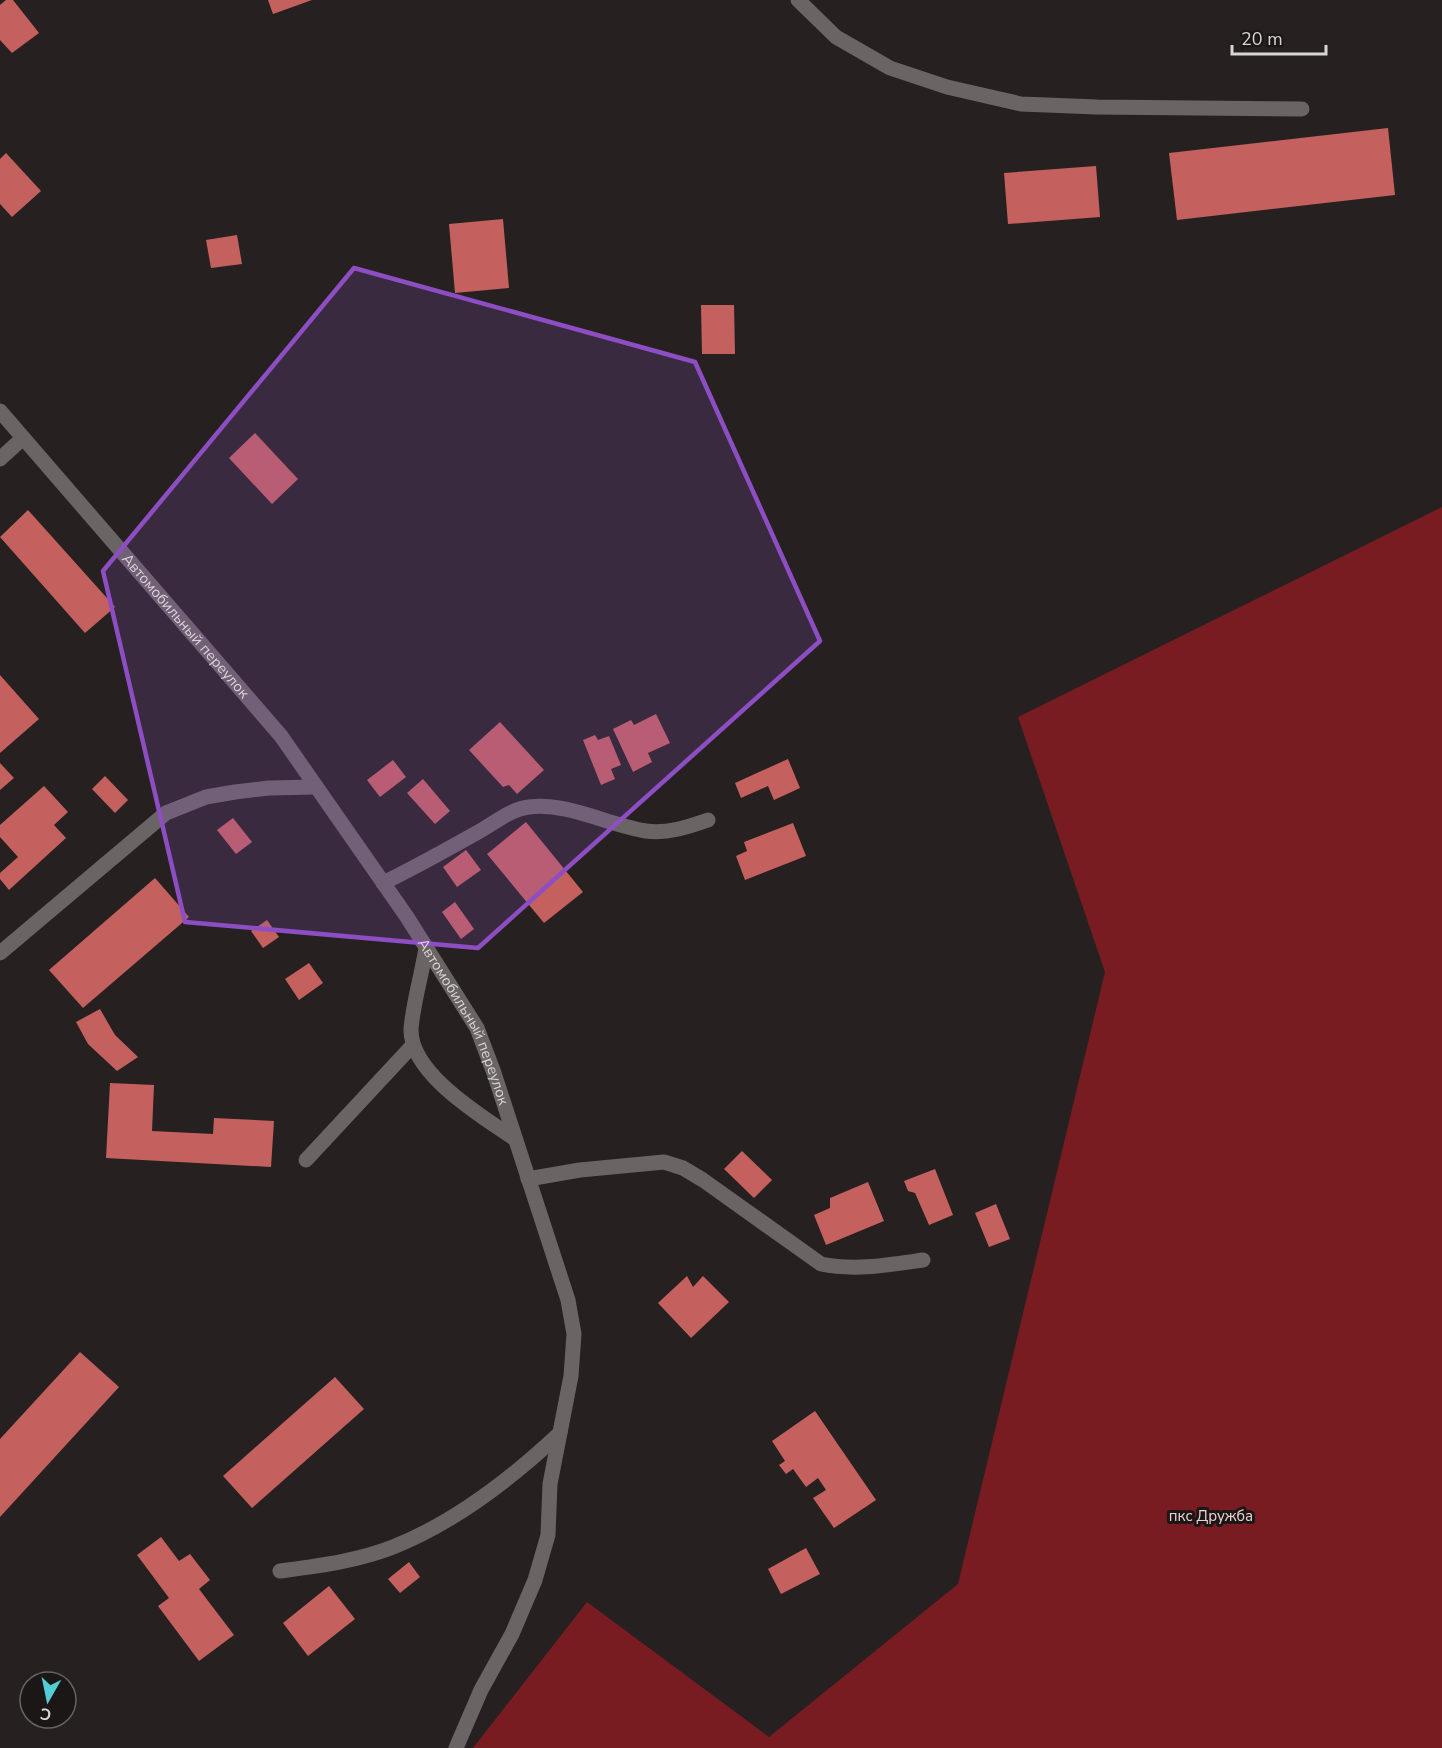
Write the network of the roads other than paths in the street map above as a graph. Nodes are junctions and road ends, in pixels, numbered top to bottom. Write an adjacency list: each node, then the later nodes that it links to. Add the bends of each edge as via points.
1 (798, 0): 2 (lane, via 836,37 890,68 947,87 1021,104)
2 (1302, 109)
3 (0, 411): 4 (lane, Автомобильный переулок)
4 (23, 438): 5 (lane); 6 (lane, Автомобильный переулок, via 280,736)
5 (0, 459)
6 (316, 787): 8 (lane, Автомобильный переулок); 10 (lane, via 236,792 183,804 166,813)
7 (708, 820): 8 (lane, via 677,830 647,831 575,812 529,807 515,810)
8 (383, 883): 9 (lane, Автомобильный переулок)
9 (426, 948): 11 (lane, via 411,1030); 12 (lane, Автомобильный переулок, via 477,1028)
10 (0, 953)
11 (413, 1045): 12 (lane, via 441,1083); 13 (lane)
12 (515, 1139): 14 (lane, Автомобильный переулок)
13 (306, 1160)
14 (528, 1179): 15 (lane, via 664,1162 703,1180 820,1264 868,1268); 16 (lane, Автомобильный переулок, via 568,1300 574,1334)
15 (923, 1260)
16 (560, 1433): 17 (lane, via 492,1492 426,1532 391,1548 322,1565); 18 (lane, Автомобильный переулок, via 550,1484 548,1535 535,1580 513,1634 481,1690)
17 (280, 1570)
18 (456, 1748)

